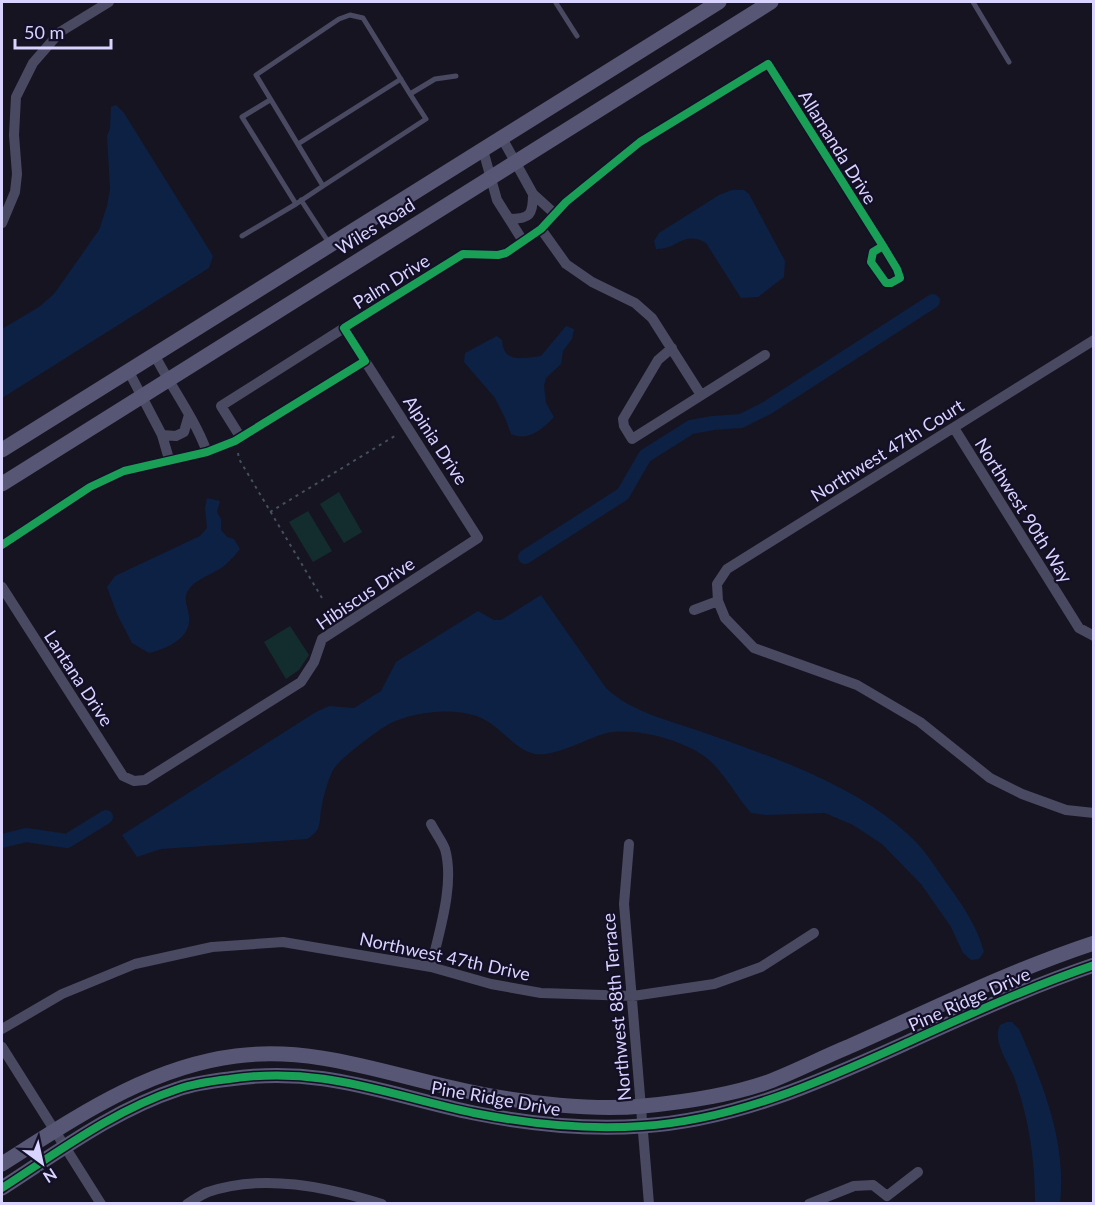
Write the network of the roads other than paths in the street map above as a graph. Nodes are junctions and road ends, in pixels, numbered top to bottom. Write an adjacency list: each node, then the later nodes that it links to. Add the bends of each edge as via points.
1 (109, 2): 23 (street, via 60,32 33,63 16,97 17,174 15,192)
2 (719, 2): 13 (street, Wiles Road)
3 (771, 2): 16 (street, Wiles Road)
4 (973, 2): 7 (lane)
5 (556, 3): 6 (lane)
6 (577, 36)
7 (1010, 62)
8 (768, 64): 21 (street, Palm Drive, via 640,142); 28 (street, Allamanda Drive)
9 (456, 76): 11 (lane, via 435,79)
10 (401, 79): 11 (lane); 12 (lane, via 363,18 350,15 256,75); 14 (lane)
11 (410, 94): 18 (lane, via 426,119)
12 (270, 100): 14 (lane); 20 (lane, via 242,117)
13 (502, 138): 15 (street, Wiles Road); 16 (street)
14 (298, 144): 18 (lane)
15 (483, 150): 17 (street); 27 (street, Wiles Road)
16 (515, 162): 17 (street, Wiles Road); 19 (street)
17 (490, 177): 22 (street); 36 (street, Wiles Road)
18 (323, 186): 20 (lane)
19 (533, 194): 21 (street); 22 (street, via 528,216)
20 (299, 202): 25 (lane); 27 (lane)
21 (555, 214): 24 (street, Palm Drive)
22 (508, 219): 26 (street)
23 (2, 224)
24 (541, 230): 26 (street, Palm Drive); 31 (street, via 566,264 591,282 634,303 652,318)
25 (242, 236)
26 (523, 241): 29 (street, Palm Drive, via 498,255 463,254)
27 (330, 245): 32 (street, Wiles Road)
28 (883, 246)
29 (344, 328): 34 (street, Palm Drive); 42 (street, via 221,406)
30 (1094, 340): 40 (street, Northwest 47th Court)
31 (672, 348): 37 (street); 37 (street, via 658,360 623,419 632,439)
32 (154, 354): 35 (street, Wiles Road); 36 (street)
33 (765, 355): 37 (street)
34 (365, 361): 42 (street); 47 (street, Alpinia Drive)
35 (128, 370): 38 (street); 43 (street, Wiles Road)
36 (167, 381): 38 (street, Wiles Road); 39 (street)
37 (701, 395)
38 (143, 396): 41 (street); 46 (street, Wiles Road)
39 (189, 415): 41 (street, via 184,432); 44 (street)
40 (954, 428): 50 (street, Northwest 47th Court, via 727,569 717,584); 52 (street, Northwest 90th Way, via 1079,628)
41 (162, 435): 45 (street)
42 (238, 440): 44 (street)
43 (2, 450)
44 (207, 452): 45 (street)
45 (169, 459): 48 (street, via 124,471 90,487)
46 (2, 484)
47 (478, 537): 53 (street, Hibiscus Drive, via 322,639 301,682 145,780)
48 (2, 544)
49 (2, 587): 53 (street, Lantana Drive, via 123,776)
50 (718, 601): 51 (street); 54 (street, via 725,618 754,648 856,684 920,722 990,778 1022,794 1066,810)
51 (694, 610)
52 (1092, 636)
53 (134, 781)
54 (1094, 813)
55 (431, 824): 60 (street, via 444,849 448,876)
56 (629, 844): 61 (street, Northwest 88th Terrace, via 624,904)
57 (814, 933): 61 (street, Northwest 47th Drive, via 761,967 714,984)
58 (1094, 943): 64 (street, Pine Ridge Drive, via 1022,969 769,1082 712,1097)
59 (1094, 965): 65 (street, Pine Ridge Drive, via 1031,987 809,1086 718,1115)
60 (431, 967): 61 (street, Northwest 47th Drive, via 541,993); 62 (street, Northwest 47th Drive, via 283,942 212,947 135,964 62,994)
61 (633, 996): 64 (street, Northwest 88th Terrace)
62 (2, 1029)
63 (2, 1047): 66 (street)
64 (640, 1107): 65 (street, Northwest 88th Terrace); 66 (street, Pine Ridge Drive, via 571,1106 476,1094 349,1062 277,1054 236,1056 175,1070 107,1100)
65 (643, 1126): 67 (street, Pine Ridge Drive, via 567,1127 527,1122 345,1081 290,1074 256,1075 162,1095 122,1113); 75 (street, Northwest 88th Terrace)
66 (55, 1131): 67 (street); 68 (street, Pine Ridge Drive)
67 (65, 1148): 70 (street, Pine Ridge Drive); 72 (street)
68 (2, 1164)
69 (918, 1172): 71 (street)
70 (2, 1188)
71 (889, 1200): 76 (street, via 873,1185 854,1186)
72 (100, 1203)
73 (187, 1203): 74 (street, via 207,1193 252,1183 294,1185)
74 (382, 1203)
75 (649, 1203)
76 (809, 1203)

